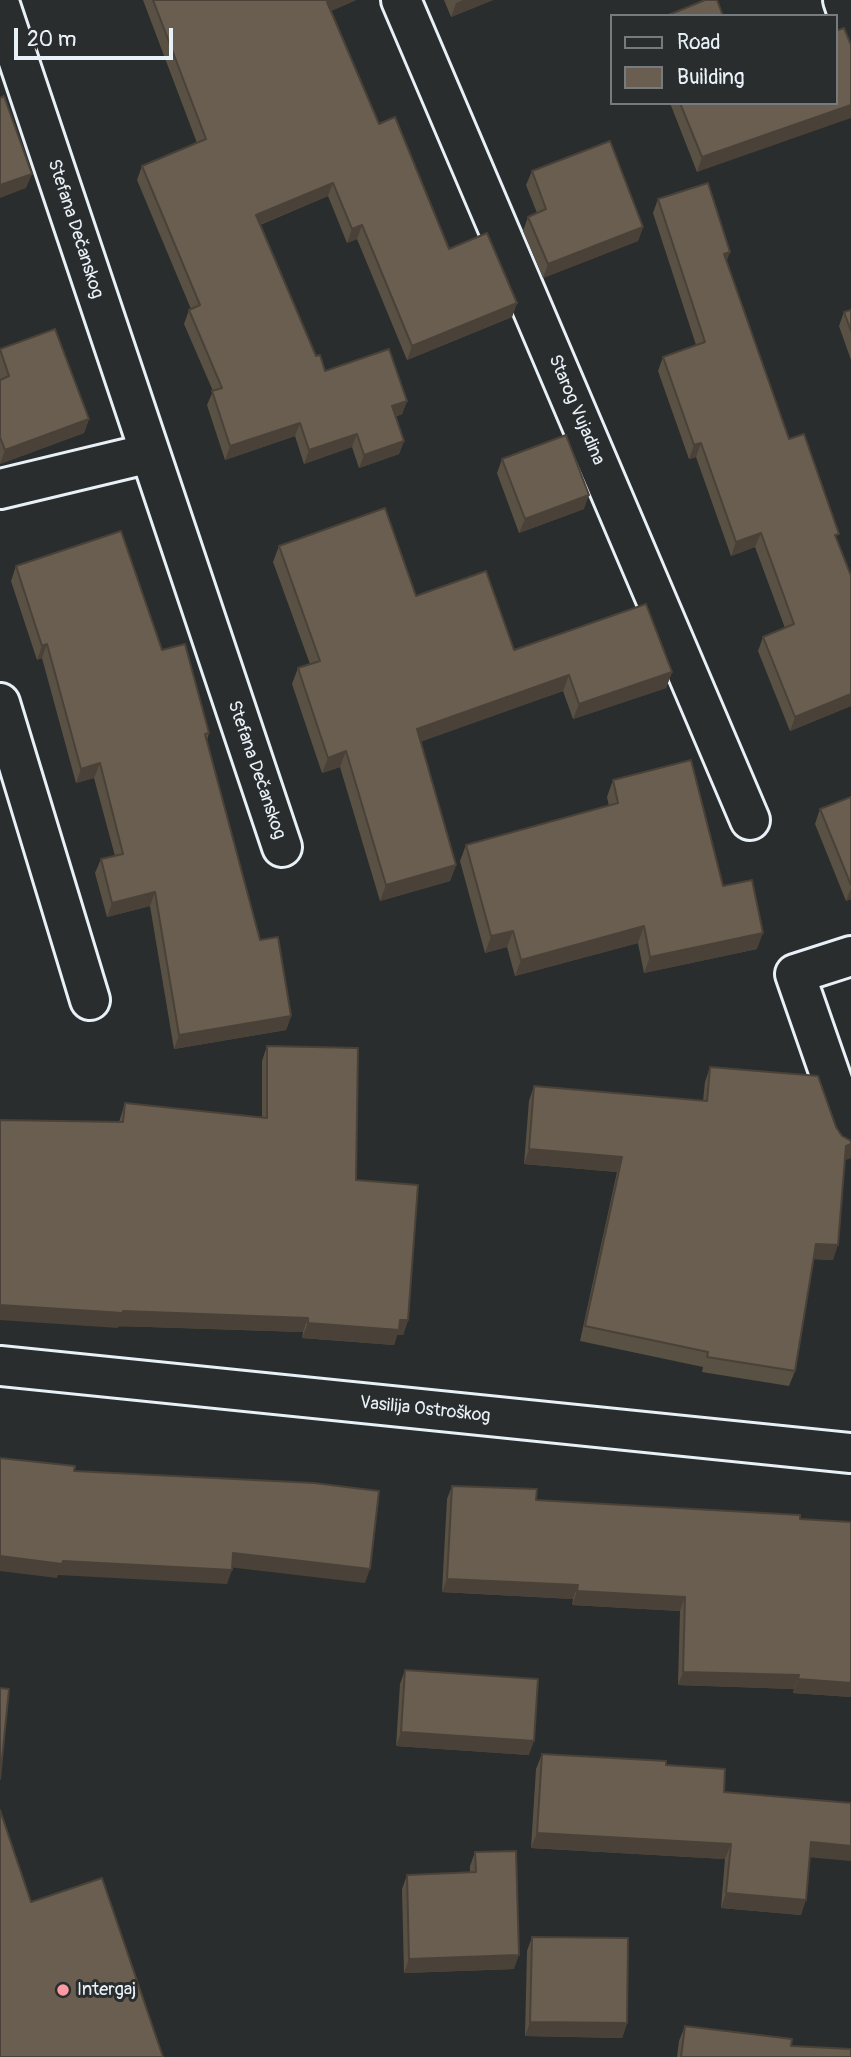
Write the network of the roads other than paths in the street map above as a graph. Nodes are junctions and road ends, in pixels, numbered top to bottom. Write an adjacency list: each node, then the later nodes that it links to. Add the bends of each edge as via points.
1 (401, 0): 8 (street, Starog Vujadina)
2 (842, 0): 4 (street)
3 (0, 5): 5 (street, Stefana Dečanskog)
4 (851, 24)
5 (150, 453): 6 (street); 9 (street, Stefana Dečanskog)
6 (0, 489)
7 (0, 703): 11 (street)
8 (750, 820)
9 (282, 847)
10 (851, 956): 12 (street, via 795,974)
11 (90, 1000)
12 (851, 1135)
13 (0, 1366): 14 (street, Vasilija Ostroškog)
14 (851, 1453)

